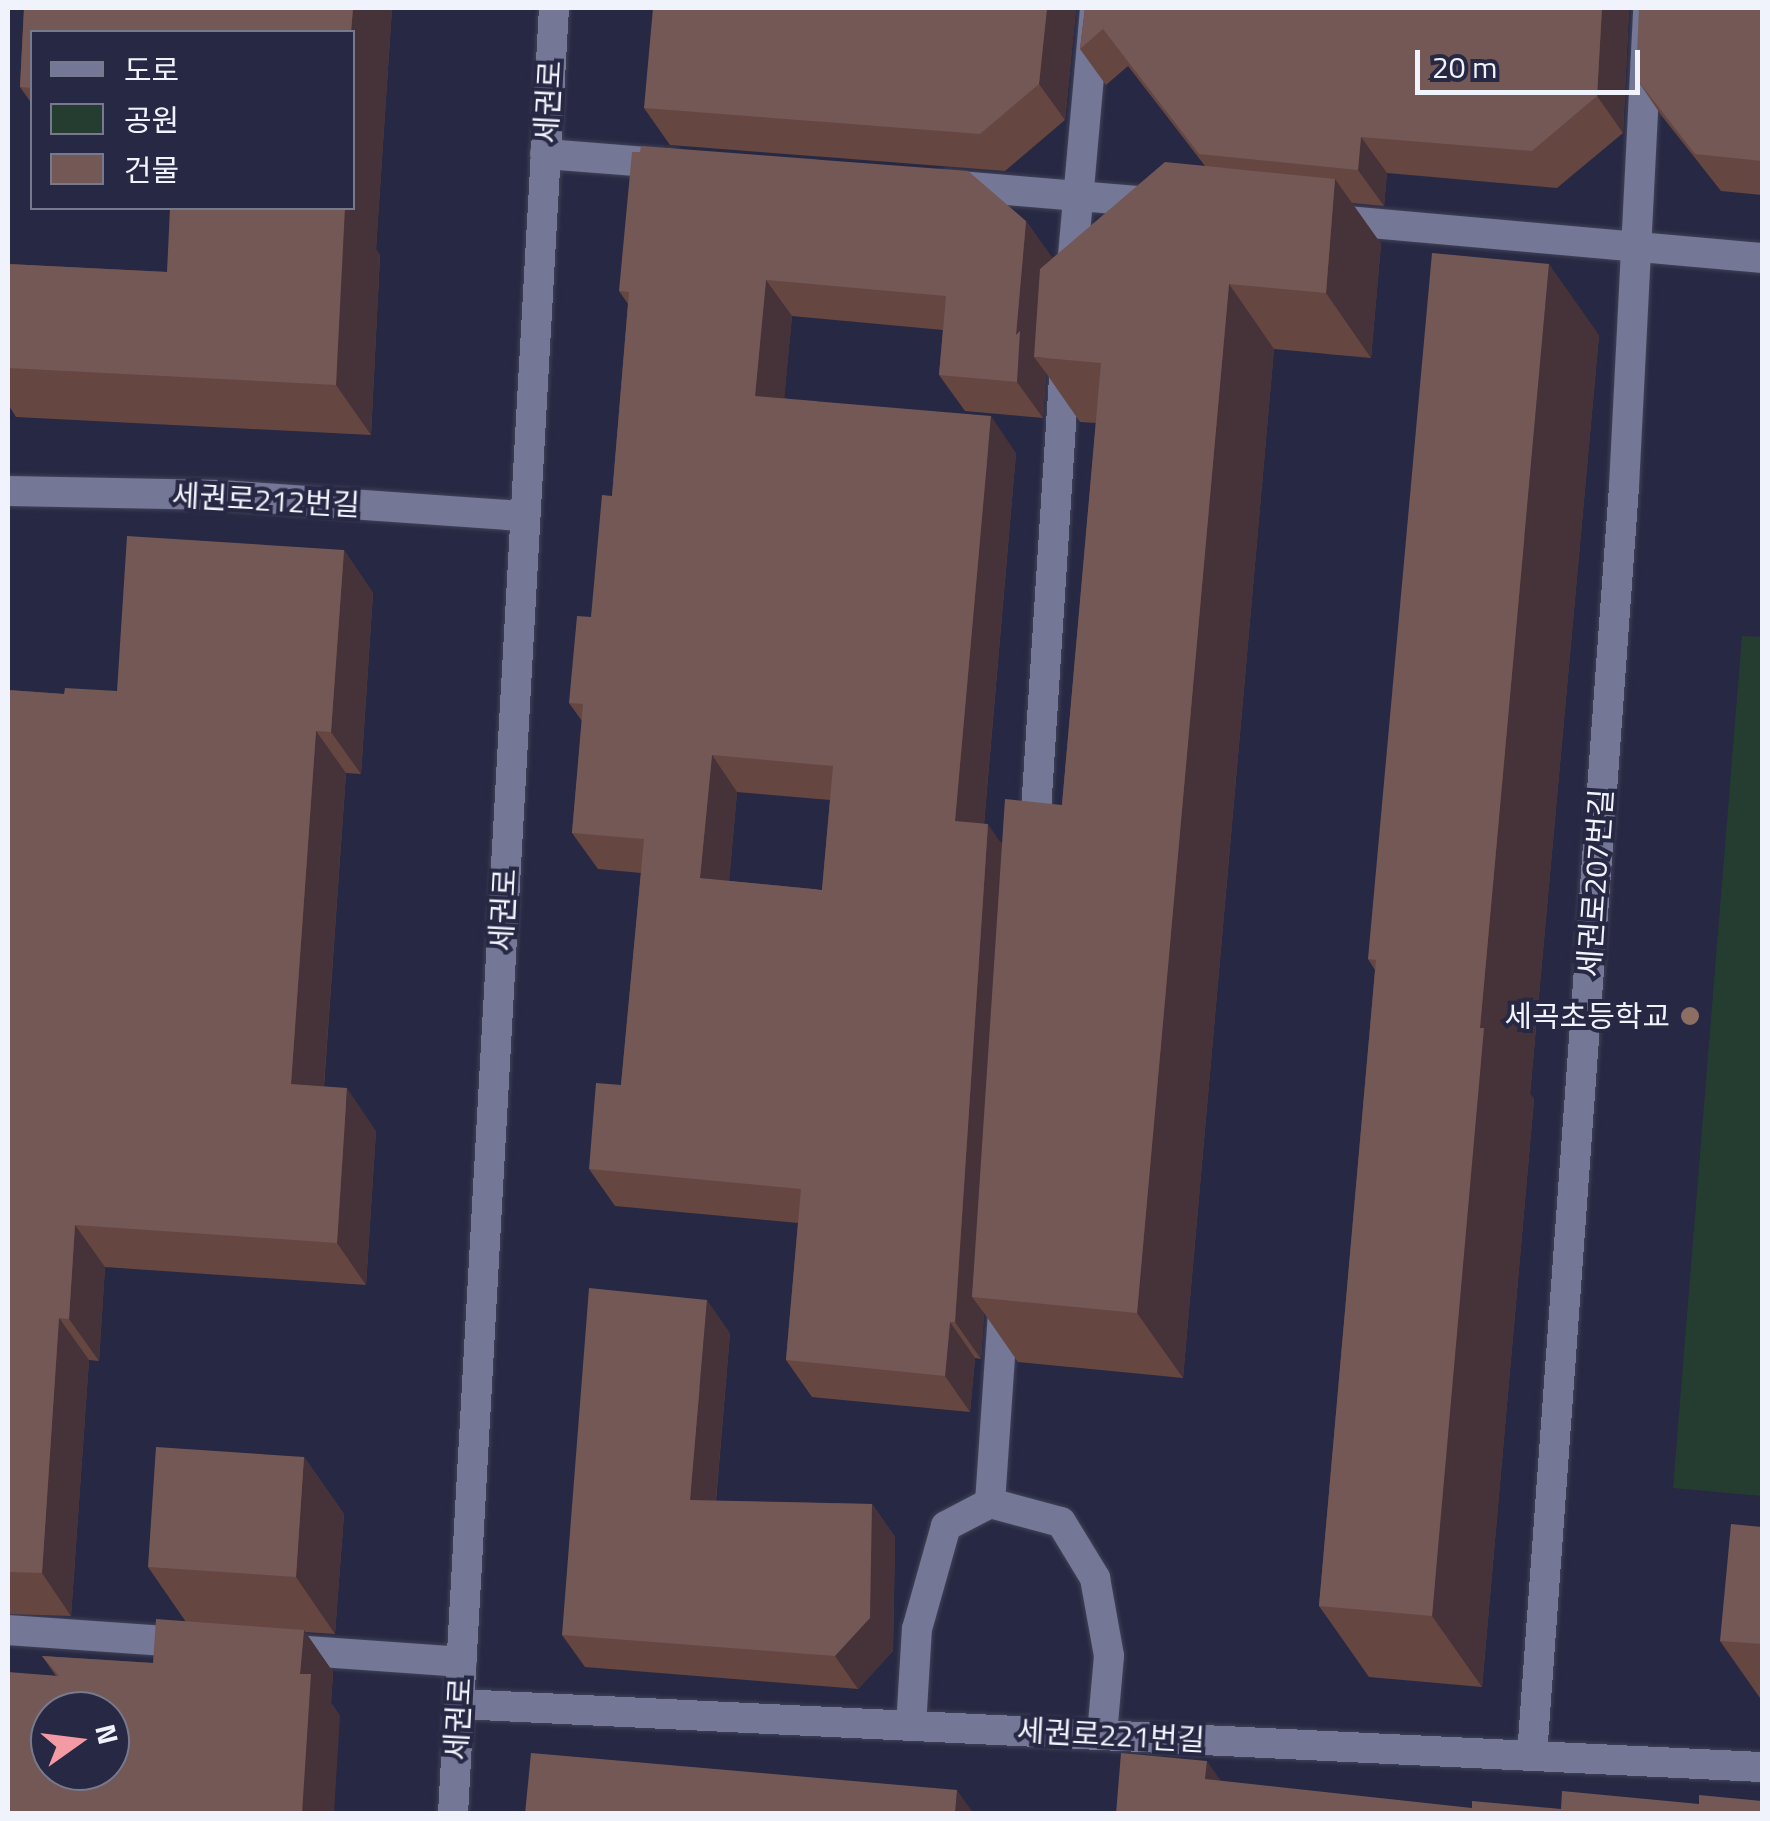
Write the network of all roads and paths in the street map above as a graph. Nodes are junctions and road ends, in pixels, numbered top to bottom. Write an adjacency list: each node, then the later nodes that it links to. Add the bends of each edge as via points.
1 (554, 8): 4 (street, 세권로)
2 (1095, 8): 7 (street)
3 (1648, 8): 10 (street, 세권로207번길)
4 (545, 154): 5 (street); 13 (street, 세권로)
5 (702, 166)
6 (919, 183): 7 (street)
7 (1076, 195): 8 (street); 14 (street)
8 (1192, 206)
9 (1288, 216): 10 (street)
10 (1634, 250): 11 (street); 22 (street, 세권로207번길, via 1624,487)
11 (1762, 258)
12 (8, 491): 13 (street, 세권로212번길, via 221,495)
13 (525, 516): 18 (street, 세권로)
14 (1032, 868)
15 (1006, 1265): 16 (street)
16 (990, 1503): 20 (street, via 946,1526 916,1629); 21 (street, via 1061,1522 1095,1578 1110,1656)
17 (8, 1630): 18 (street)
18 (462, 1662): 19 (street, 세권로)
19 (459, 1704): 20 (street, 세권로221번길); 24 (street, 세권로)
20 (911, 1726): 21 (street, 세권로221번길)
21 (1102, 1734): 22 (street, 세권로221번길)
22 (1532, 1754): 23 (street, 세권로221번길)
23 (1762, 1767)
24 (452, 1814)

